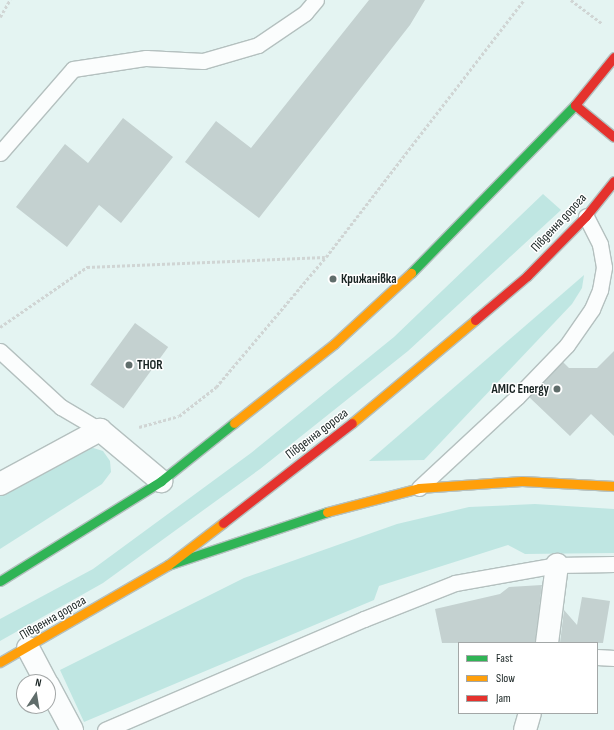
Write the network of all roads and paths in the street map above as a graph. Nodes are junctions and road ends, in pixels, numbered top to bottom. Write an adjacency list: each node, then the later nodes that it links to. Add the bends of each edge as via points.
1 (10, 0): 5 (path)
2 (316, 0): 10 (lane, via 305,13 258,45 203,61 146,58 73,69)
3 (524, 0): 13 (path)
4 (571, 0): 6 (path)
5 (0, 17)
6 (602, 23)
7 (614, 57): 8 (main road)
8 (575, 105): 9 (main road); 17 (main road, via 440,247 334,344)
9 (614, 137)
10 (0, 154)
11 (614, 181): 12 (main road, Південна дорога)
12 (586, 216): 20 (lane, via 600,244 604,267 600,290 592,309 566,345 517,397); 22 (main road, Південна дорога, via 527,276 466,330 359,418)
13 (326, 257): 14 (path, via 87,268); 16 (path, via 216,387 179,416 138,428)
14 (0, 327)
15 (0, 351): 16 (lane, via 62,407)
16 (100, 430): 17 (street); 18 (street)
17 (161, 481): 24 (main road)
18 (0, 484)
19 (614, 486): 20 (main road, via 522,481)
20 (419, 488): 22 (main road, via 325,512)
21 (614, 564): 23 (lane)
22 (168, 565): 26 (main road, Південна дорога)
23 (557, 566): 25 (street); 34 (lane, via 455,583 364,618)
24 (0, 581)
25 (547, 642)
26 (28, 648): 29 (main road, Південна дорога); 30 (street)
27 (598, 657): 28 (lane)
28 (614, 658)
29 (0, 662)
30 (42, 674)
31 (56, 700): 33 (street)
32 (530, 714): 35 (street)
33 (72, 730)
34 (105, 730)
35 (525, 730)

